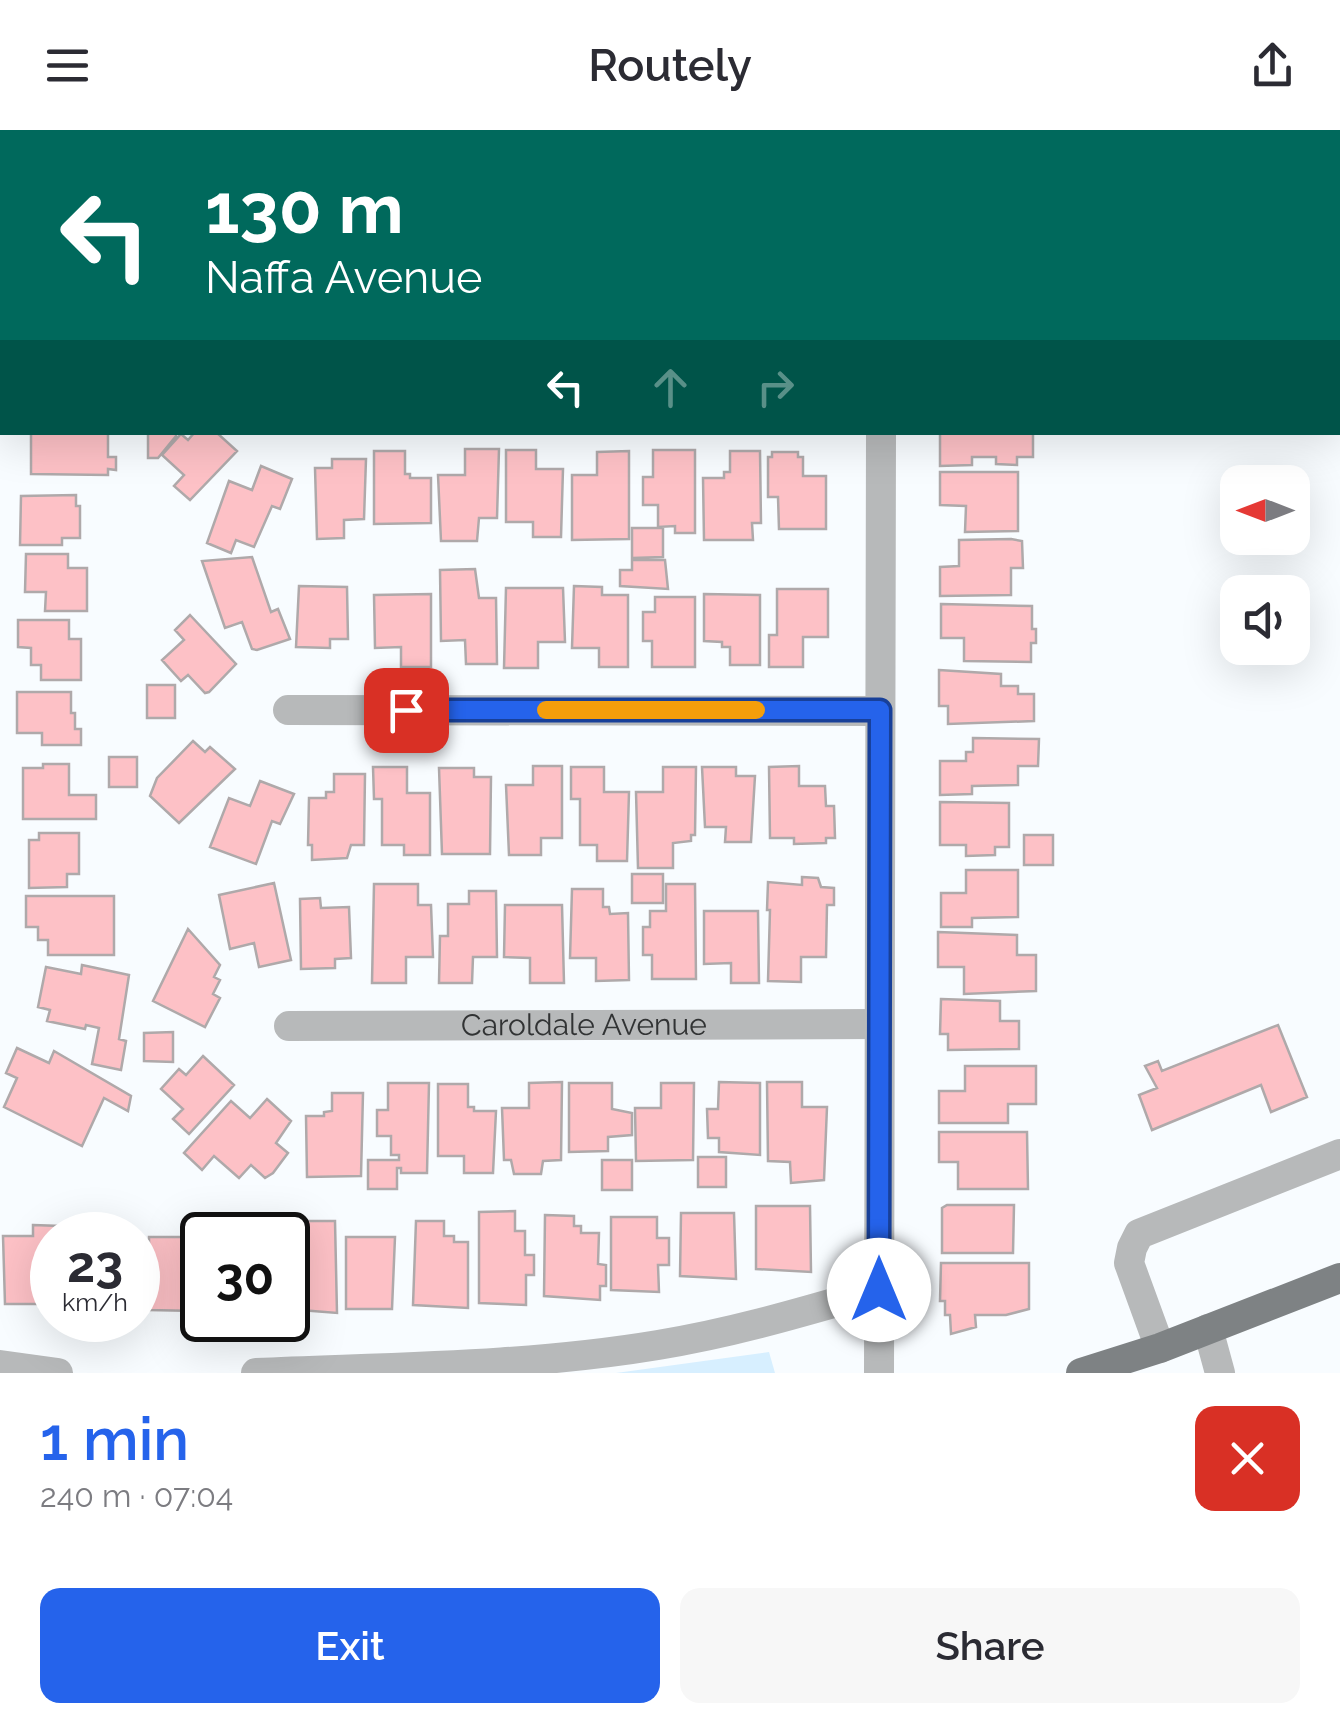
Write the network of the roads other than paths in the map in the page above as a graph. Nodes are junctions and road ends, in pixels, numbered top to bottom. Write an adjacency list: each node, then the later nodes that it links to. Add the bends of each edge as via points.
1 (881, 435): 3 (street)
2 (288, 710): 3 (street)
3 (880, 710): 4 (street)
4 (878, 1024): 5 (street, Caroldale Avenue); 8 (street)
5 (289, 1026)
6 (1340, 1154): 10 (street, via 1140,1234 1129,1264)
7 (1340, 1278): 9 (main road)
8 (879, 1290): 13 (street, via 748,1326 602,1353); 14 (street)
9 (1208, 1330): 10 (main road); 16 (street)
10 (1160, 1348): 15 (main road)
11 (0, 1365): 12 (street)
12 (58, 1373)
13 (256, 1373)
14 (880, 1373)
15 (1081, 1373)
16 (1220, 1373)

